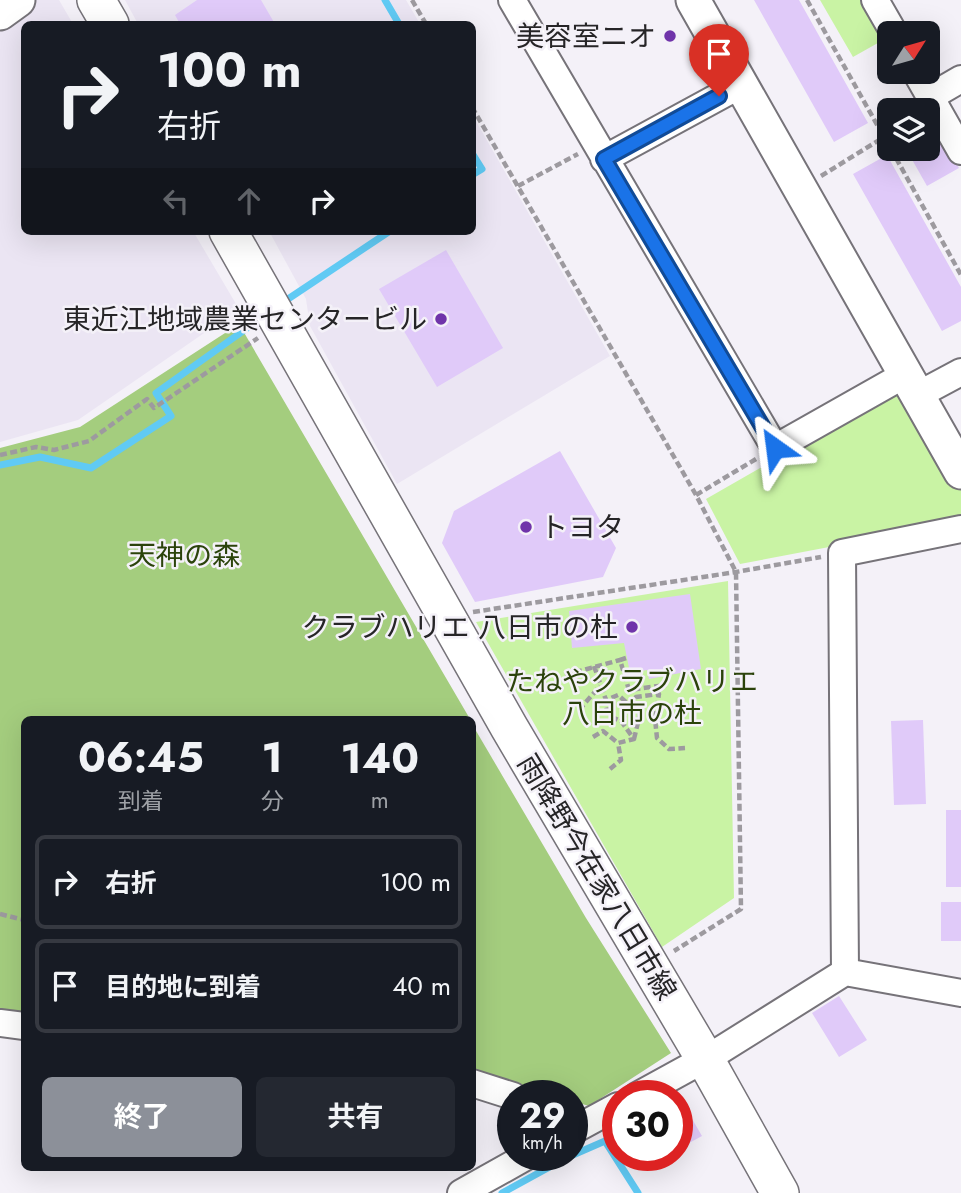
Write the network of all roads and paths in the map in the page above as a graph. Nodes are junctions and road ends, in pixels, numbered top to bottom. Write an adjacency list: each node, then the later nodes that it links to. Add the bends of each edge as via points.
1 (18, 0): 8 (street)
2 (96, 0): 9 (main road)
3 (412, 0): 10 (path)
4 (512, 0): 20 (street)
5 (693, 0): 13 (street)
6 (807, 0): 17 (path)
7 (875, 0): 11 (street)
8 (0, 13)
9 (108, 21)
10 (424, 21)
11 (887, 21)
12 (961, 79): 15 (street)
13 (742, 84): 20 (street); 23 (street)
14 (923, 84): 15 (street)
15 (930, 97): 19 (street)
16 (476, 114): 22 (path)
17 (877, 121)
18 (877, 142): 23 (path)
19 (961, 151)
20 (600, 152): 22 (path); 29 (street)
21 (898, 161): 25 (path)
22 (518, 186): 32 (path)
23 (801, 188): 28 (street)
24 (230, 235): 56 (main road, 雨降野今在家八日市線, via 509,727)
25 (961, 275)
26 (264, 334): 30 (path, via 172,397 154,408 147,399 89,441)
27 (961, 372): 28 (street)
28 (912, 384): 29 (street); 31 (street)
29 (775, 448): 32 (path)
30 (0, 455)
31 (961, 472)
32 (696, 495): 35 (path)
33 (961, 529): 34 (street)
34 (842, 553): 35 (path); 52 (street)
35 (736, 572): 36 (path); 51 (path, via 741,909)
36 (460, 614)
37 (594, 666): 38 (path); 39 (path, via 623,659 629,690); 40 (path)
38 (565, 675)
39 (666, 685)
40 (600, 686): 41 (path); 42 (path)
41 (606, 700): 43 (path, via 611,718); 43 (path, via 618,695 625,702 627,712)
42 (579, 710)
43 (621, 721): 45 (path)
44 (593, 737): 46 (path, via 603,731)
45 (634, 739): 46 (path); 47 (path, via 640,714 636,697 659,694 657,738 669,749)
46 (618, 743): 48 (path, via 621,760)
47 (685, 748)
48 (610, 769)
49 (0, 914): 50 (path)
50 (21, 919)
51 (663, 958)
52 (845, 972): 53 (street); 56 (street)
53 (961, 993)
54 (0, 1023): 55 (street)
55 (21, 1026)
56 (705, 1059): 57 (street); 62 (main road, 雨降野今在家八日市線)
57 (666, 1080)
58 (476, 1084): 59 (street)
59 (497, 1091)
60 (500, 1171): 61 (street)
61 (461, 1193)
62 (780, 1193)

